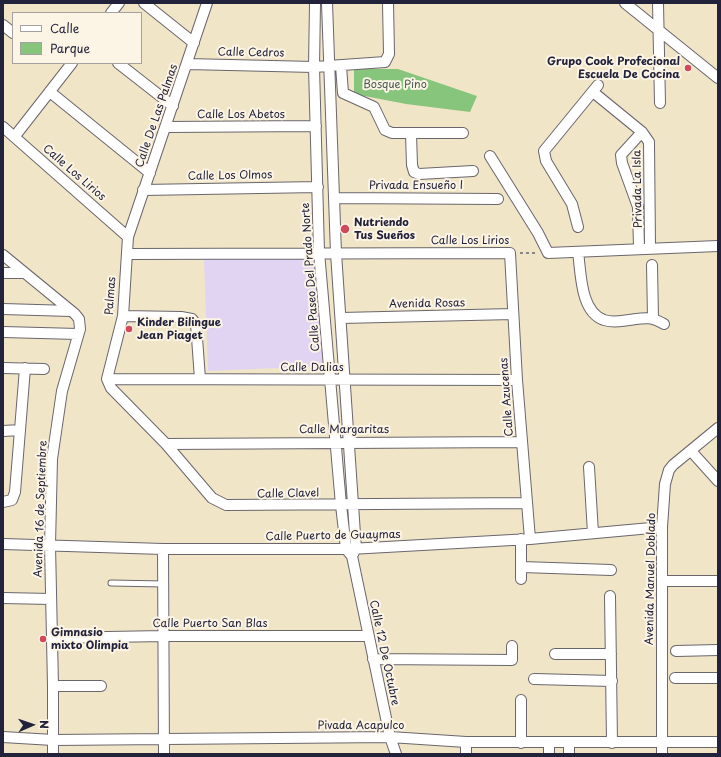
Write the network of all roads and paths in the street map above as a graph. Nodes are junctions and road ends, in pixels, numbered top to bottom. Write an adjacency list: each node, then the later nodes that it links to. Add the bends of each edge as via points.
1 (118, 3): 9 (street)
2 (144, 3): 13 (street)
3 (207, 3): 13 (street, Calle De Las Palmas)
4 (315, 3): 18 (street, Calle Paseo Del Prado Norte)
5 (327, 3): 17 (street)
6 (388, 3): 19 (street, Calle Cedros, via 387,61)
7 (625, 3): 12 (street)
8 (658, 3): 12 (street)
9 (112, 12)
10 (3, 25): 11 (street)
11 (12, 32)
12 (659, 32): 20 (street); 22 (street)
13 (194, 44): 16 (street, Calle De Las Palmas)
14 (71, 64): 21 (street)
15 (119, 64): 23 (street)
16 (187, 64): 18 (street, Calle Cedros); 23 (street, Calle De Las Palmas)
17 (329, 65): 18 (street, Calle Cedros); 19 (street, Calle Cedros); 36 (street)
18 (314, 66): 24 (street, Calle Paseo Del Prado Norte)
19 (341, 66): 29 (street, via 344,93 374,107 385,130)
20 (718, 78)
21 (50, 92): 30 (street); 33 (street)
22 (660, 103)
23 (173, 106): 26 (street, Calle De Las Palmas)
24 (316, 126): 26 (street, Calle Los Abetos); 34 (street, Calle Paseo Del Prado Norte)
25 (3, 127): 30 (street, Calle Los Lirios)
26 (166, 127): 33 (street, Calle De Las Palmas)
27 (642, 132): 38 (street, Privada La Isla, via 650,148); 39 (street, Privada La Isla, via 621,155); 40 (street, Privada La Isla, via 596,88 544,151 546,161 572,204)
28 (464, 133): 29 (street)
29 (411, 134): 32 (street, via 414,172 420,174)
30 (15, 136): 41 (street, Calle Los Lirios)
31 (490, 156): 49 (street)
32 (473, 171)
33 (150, 173): 35 (street, Calle De Las Palmas)
34 (318, 187): 35 (street, Calle Los Olmos); 45 (street, Calle Paseo Del Prado Norte)
35 (144, 190): 41 (street, Calle De Las Palmas)
36 (334, 198): 37 (street, Privada Ensueño I); 47 (street)
37 (498, 199)
38 (650, 212): 39 (street); 44 (street, Privada La Isla)
39 (639, 213): 43 (street, Privada La Isla)
40 (578, 227)
41 (128, 237): 50 (street, Palmas)
42 (718, 246): 44 (street)
43 (639, 248): 44 (street); 46 (street)
44 (650, 248)
45 (319, 252): 47 (street, Calle Los Lirios); 50 (street, Calle Los Lirios); 69 (street, Calle Paseo Del Prado Norte)
46 (578, 252): 49 (street); 60 (street, via 586,299 592,311 600,318 612,321)
47 (336, 253): 48 (street, Calle Los Lirios); 59 (street)
48 (510, 253): 49 (path, Calle Los Lirios); 57 (street, Calle Azucenas)
49 (548, 253)
50 (127, 254): 58 (street, Palmas)
51 (3, 255): 54 (street, Avenida 16 de Septiembre)
52 (652, 266): 60 (street)
53 (3, 273): 54 (street)
54 (25, 273): 56 (street, Avenida 16 de Septiembre)
55 (3, 309): 56 (street)
56 (71, 311): 63 (street, Avenida 16 de Septiembre, via 79,319)
57 (513, 314): 59 (street, Avenida Rosas); 71 (street, Calle Azucenas)
58 (123, 316): 67 (street, Palmas); 68 (street, via 192,319 196,324)
59 (341, 318): 70 (street)
60 (653, 318): 61 (street)
61 (664, 324)
62 (3, 332): 63 (street)
63 (78, 334): 90 (street, Avenida 16 de Septiembre, via 62,391 52,459)
64 (3, 368): 65 (street)
65 (25, 368): 66 (street); 73 (street)
66 (44, 369)
67 (107, 379): 68 (street, Calle Dalias); 78 (street, Calle Clavel, via 112,388)
68 (200, 379): 69 (street, Calle Dalias)
69 (331, 380): 70 (street, Calle Dalias); 75 (street, Calle Paseo Del Prado Norte)
70 (345, 380): 71 (street, Calle Dalias); 76 (street)
71 (517, 380): 77 (street, Calle Azucenas)
72 (718, 428): 79 (street, Avenida Manuel Doblado)
73 (20, 430): 74 (street); 82 (street, via 14,496 10,501)
74 (3, 431)
75 (335, 442): 76 (street, Calle Margaritas); 78 (street, Calle Margaritas); 85 (street, Calle Paseo Del Prado Norte)
76 (348, 442): 77 (street, Calle Margaritas); 84 (street)
77 (522, 442): 83 (street, Calle Azucenas)
78 (166, 444): 85 (street, Calle Clavel, via 218,503 234,507)
79 (691, 451): 81 (street); 86 (street, Avenida Manuel Doblado, via 673,465 666,477)
80 (589, 467): 87 (street)
81 (718, 480)
82 (3, 502)
83 (526, 504): 84 (street, Calle Clavel); 88 (street, Calle Azucenas)
84 (352, 505): 85 (street, Calle Clavel); 92 (street)
85 (341, 506): 92 (street, Calle Paseo Del Prado Norte)
86 (662, 527): 87 (street, Calle Puerto de Guaymas); 96 (street, Avenida Manuel Doblado)
87 (593, 532): 88 (street, Calle Puerto de Guaymas)
88 (525, 539): 92 (street, Calle Puerto de Guaymas); 93 (street, Calle Azucenas)
89 (3, 544): 90 (street, Calle Puerto de Guaymas)
90 (50, 545): 91 (street, Calle Puerto de Guaymas); 102 (street, Avenida 16 de Septiembre)
91 (164, 549): 92 (street, Calle Puerto de Guaymas); 99 (street)
92 (351, 552): 104 (street, Calle 12 De Octubre)
93 (522, 567): 94 (street); 95 (street, Calle Azucenas)
94 (611, 570)
95 (521, 578)
96 (663, 581): 97 (street); 124 (street, Avenida Manuel Doblado)
97 (718, 581)
98 (111, 583): 99 (lane)
99 (164, 584): 103 (street)
100 (610, 596): 110 (street)
101 (3, 598): 102 (street)
102 (51, 599): 105 (street, Avenida 16 de Septiembre)
103 (164, 636): 104 (street, Calle Puerto San Blas); 105 (street, Calle Puerto San Blas); 121 (street)
104 (368, 636): 111 (street, Calle 12 De Octubre)
105 (52, 638): 116 (street, Avenida 16 de Septiembre)
106 (512, 646): 111 (street, via 512,660)
107 (718, 650): 108 (street)
108 (676, 651)
109 (555, 654): 110 (street)
110 (611, 654): 115 (street)
111 (373, 659): 119 (street, Calle 12 De Octubre)
112 (675, 678): 113 (street)
113 (718, 678)
114 (534, 679): 115 (street)
115 (612, 681): 129 (street)
116 (53, 686): 117 (street); 122 (street, Avenida 16 de Septiembre)
117 (101, 686)
118 (521, 700): 126 (street)
119 (390, 737): 121 (street, Pivada Acapulco); 123 (street, Pivada Acapulco); 132 (street, Calle 12 De Octubre)
120 (3, 738): 122 (street, Pivada Acapulco)
121 (164, 739): 122 (street, Pivada Acapulco); 131 (street)
122 (53, 740): 130 (street, Avenida 16 de Septiembre)
123 (466, 742): 126 (street, Pivada Acapulco); 133 (street)
124 (662, 742): 125 (street, Pivada Acapulco); 129 (street, Pivada Acapulco); 136 (street, Avenida Manuel Doblado)
125 (718, 742)
126 (521, 743): 127 (street, Pivada Acapulco)
127 (549, 743): 128 (street, Pivada Acapulco); 134 (street)
128 (569, 743): 129 (street, Pivada Acapulco); 135 (street)
129 (612, 743)
130 (53, 754)
131 (164, 754)
132 (396, 754)
133 (466, 754)
134 (549, 754)
135 (569, 754)
136 (662, 754)

